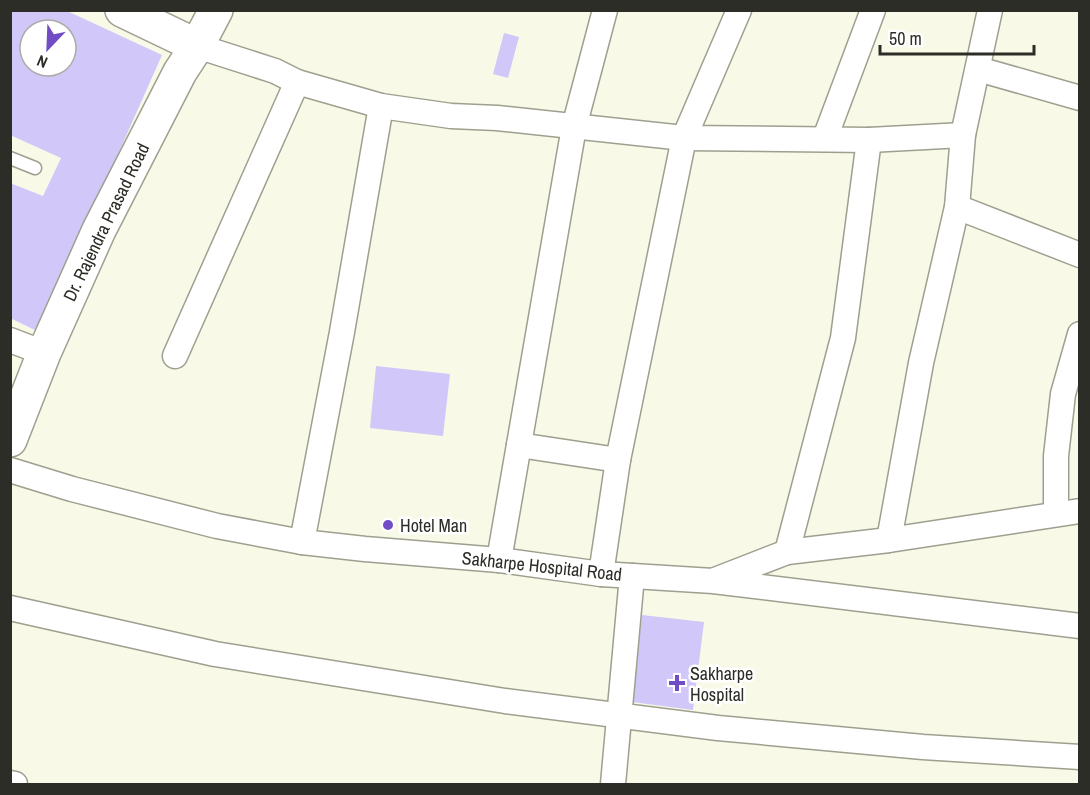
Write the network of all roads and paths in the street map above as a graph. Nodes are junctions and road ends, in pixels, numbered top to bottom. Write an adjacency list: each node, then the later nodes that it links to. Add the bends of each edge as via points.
1 (122, 10): 7 (main road)
2 (216, 10): 7 (main road, Dr. Rajendra Prasad Road)
3 (604, 10): 12 (street)
4 (739, 10): 14 (street)
5 (873, 10): 15 (street)
6 (990, 10): 8 (street)
7 (197, 46): 9 (street); 23 (main road, Dr. Rajendra Prasad Road, via 99,230)
8 (978, 69): 10 (street); 13 (street)
9 (297, 82): 11 (street); 24 (street)
10 (1080, 98)
11 (381, 106): 12 (street); 32 (street)
12 (574, 127): 14 (street); 26 (street)
13 (963, 135): 16 (street); 19 (street)
14 (684, 138): 15 (street); 27 (street)
15 (825, 138): 16 (street)
16 (869, 140): 33 (street, via 843,338)
17 (10, 158): 18 (lane)
18 (35, 168)
19 (957, 207): 20 (street); 31 (street, via 921,363)
20 (1080, 255)
21 (1080, 334): 30 (street, via 1064,393 1056,456)
22 (10, 340): 23 (street)
23 (44, 354): 25 (main road, Dr. Rajendra Prasad Road)
24 (175, 356)
25 (10, 440)
26 (519, 445): 27 (street); 34 (street)
27 (618, 460): 35 (street)
28 (10, 470): 32 (street, Sakharpe Hospital Road, via 217,526)
29 (1080, 511): 30 (street)
30 (1056, 514): 31 (street)
31 (889, 540): 33 (street)
32 (302, 542): 34 (street, Sakharpe Hospital Road)
33 (787, 552): 37 (street)
34 (499, 560): 35 (street, Sakharpe Hospital Road)
35 (601, 574): 36 (street, Sakharpe Hospital Road)
36 (632, 576): 37 (street, Sakharpe Hospital Road); 40 (street)
37 (713, 581): 39 (street, Sakharpe Hospital Road)
38 (10, 608): 40 (street, via 215,654)
39 (1080, 626)
40 (618, 716): 41 (street, via 911,746); 42 (street)
41 (1080, 757)
42 (613, 784)

